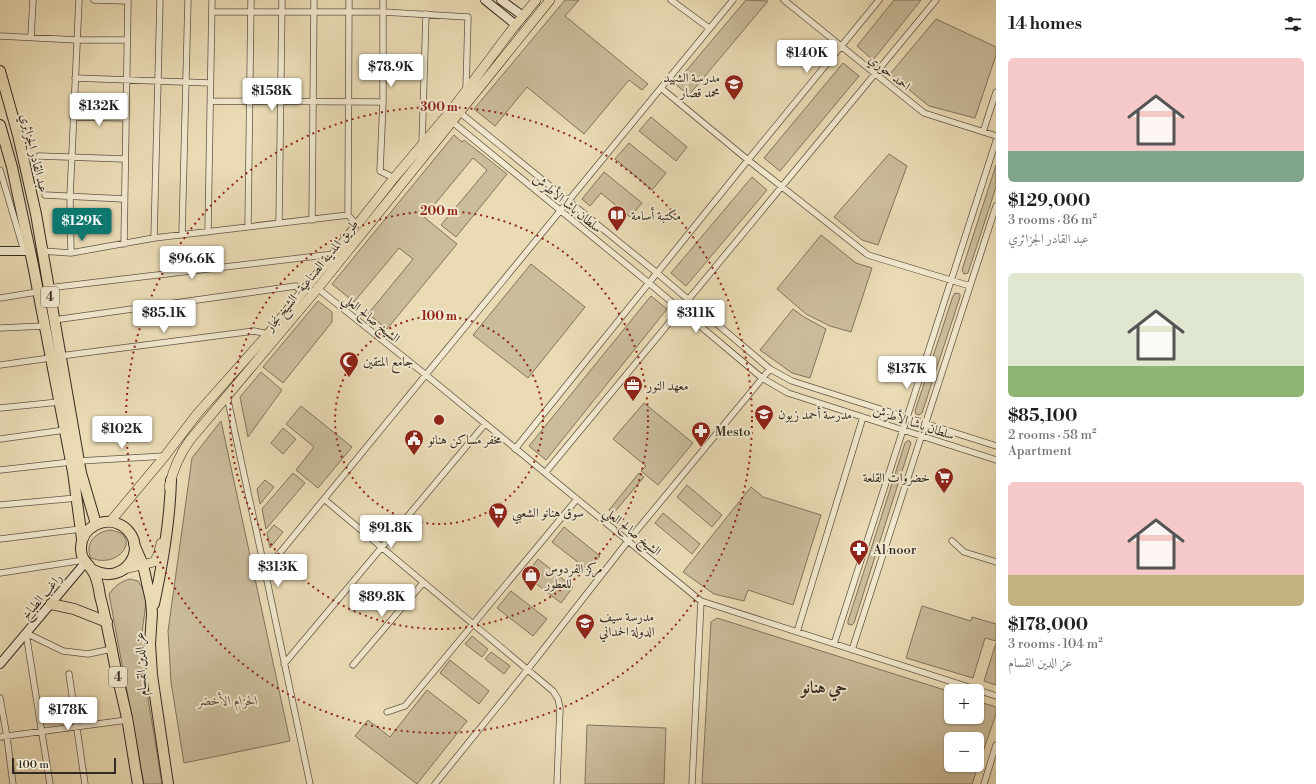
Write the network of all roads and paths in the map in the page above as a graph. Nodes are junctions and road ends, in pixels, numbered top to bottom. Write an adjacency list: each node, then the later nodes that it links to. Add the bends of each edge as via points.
1 (33, 0): 33 (street)
2 (79, 0): 34 (street)
3 (94, 0): 20 (street)
4 (160, 0): 41 (street)
5 (188, 0): 42 (street)
6 (212, 0): 22 (street)
7 (251, 0): 23 (street)
8 (282, 0): 24 (street)
9 (314, 0): 25 (street)
10 (349, 0): 26 (street)
11 (383, 0): 27 (street)
12 (485, 0): 30 (main road)
13 (536, 0): 29 (main road)
14 (550, 0): 53 (main road, طريق المدينة الصناعية- الشيخ نجار)
15 (671, 0): 31 (street)
16 (733, 0): 31 (street)
17 (784, 0): 36 (street, احمد حوري)
18 (879, 0): 36 (street)
19 (936, 0): 38 (street)
20 (128, 1): 35 (street)
21 (505, 2): 29 (main road)
22 (212, 12): 23 (street); 43 (street)
23 (251, 12): 24 (street); 48 (street)
24 (281, 12): 25 (street); 49 (street)
25 (314, 12): 26 (street); 50 (street)
26 (349, 12): 27 (street); 51 (street)
27 (383, 12): 28 (street); 52 (street)
28 (426, 14): 45 (street, via 468,17); 61 (street)
29 (523, 16): 30 (main road)
30 (516, 24): 45 (main road)
31 (710, 28): 44 (street)
32 (0, 36): 33 (street)
33 (31, 38): 34 (street)
34 (77, 40): 35 (street); 39 (street)
35 (127, 40): 40 (street)
36 (841, 46): 38 (street, احمد حوري); 65 (street)
37 (0, 71): 86 (highway, عبد القادر الجزائري / 4, via 18,135)
38 (875, 74): 58 (street, احمد حوري, via 924,114); 68 (street)
39 (75, 78): 40 (street); 54 (street)
40 (126, 80): 41 (street); 55 (street)
41 (158, 81): 42 (street); 82 (street)
42 (186, 82): 43 (street); 81 (street)
43 (210, 83): 47 (street)
44 (661, 88): 65 (street); 72 (street)
45 (466, 90): 53 (main road)
46 (996, 92): 58 (street)
47 (211, 101): 48 (street); 80 (street)
48 (250, 101): 49 (street); 79 (street)
49 (280, 101): 50 (street); 77 (street)
50 (313, 101): 51 (street); 76 (street)
51 (349, 102): 52 (street); 75 (street)
52 (382, 102): 67 (street, via 380,171)
53 (456, 110): 56 (main road, طريق المدينة الصناعية- الشيخ نجار); 72 (street, سلطان باشا الأطرش)
54 (73, 117): 55 (street); 63 (street)
55 (126, 118): 64 (street)
56 (448, 119): 61 (main road); 74 (street, سلطان باشا الأطرش); 95 (main road, طريق المدينة الصناعية- الشيخ نجار)
57 (0, 125): 85 (highway, عبد القادر الجزائري / 4, via 12,167)
58 (983, 132): 59 (street, احمد حوري)
59 (996, 136)
60 (996, 141): 90 (street)
61 (422, 144): 67 (main road)
62 (39, 156): 63 (street)
63 (72, 157): 64 (street); 70 (street)
64 (125, 159): 71 (street)
65 (748, 160): 68 (street); 89 (street)
66 (0, 170): 85 (street)
67 (394, 178): 78 (main road)
68 (782, 187): 90 (street, via 868,255); 99 (street)
69 (45, 195): 70 (street)
70 (70, 196): 71 (street); 87 (street)
71 (124, 199): 83 (street)
72 (568, 201): 74 (street); 89 (street, سلطان باشا الأطرش)
73 (996, 206): 93 (street)
74 (560, 210): 92 (street, سلطان باشا الأطرش); 108 (street)
75 (348, 215): 76 (street); 78 (street)
76 (312, 220): 77 (street)
77 (279, 223): 79 (street)
78 (357, 225): 88 (main road)
79 (248, 227): 80 (street)
80 (208, 232): 81 (street)
81 (182, 235): 82 (street)
82 (154, 238): 83 (street)
83 (124, 244): 87 (street)
84 (0, 251): 85 (main road)
85 (27, 251): 96 (highway, عبد القادر الجزائري / 4)
86 (42, 251): 87 (street); 94 (highway, عبد القادر الجزائري / 4)
87 (71, 253)
88 (334, 254): 91 (main road); 94 (street)
89 (657, 273): 92 (street); 99 (street, سلطان باشا الأطرش)
90 (951, 280): 93 (street); 114 (street)
91 (310, 282): 95 (street, الشيخ صالح العلي); 97 (main road)
92 (649, 283): 100 (street, سلطان باشا الأطرش); 122 (street)
93 (970, 286): 116 (street)
94 (48, 288): 101 (highway, عبد القادر الجزائري / 4)
95 (318, 288): 108 (street, الشيخ صالح العلي); 110 (main road, طريق المدينة الصناعية- الشيخ نجار)
96 (37, 292): 98 (street); 102 (highway, عبد القادر الجزائري / 4)
97 (302, 293): 101 (street, via 296,286); 104 (main road)
98 (0, 298)
99 (688, 300): 100 (street); 107 (street, سلطان باشا الأطرش)
100 (680, 309): 109 (street, سلطان باشا الأطرش); 127 (street)
101 (54, 320): 105 (highway, عبد القادر الجزائري / 4)
102 (44, 326): 103 (street); 105 (highway, عبد القادر الجزائري / 4)
103 (0, 328)
104 (268, 334): 105 (street, via 254,331); 123 (main road, via 197,414)
105 (55, 357): 106 (street); 111 (highway, عبد القادر الجزائري / 4); 125 (highway, عبد القادر الجزائري / 4)
106 (0, 365)
107 (770, 368): 109 (street); 114 (street, سلطان باشا الأطرش, via 792,381)
108 (426, 375): 115 (street, الشيخ صالح العلي); 130 (street)
109 (762, 378): 113 (street, سلطان باشا الأطرش, via 788,392); 137 (street)
110 (227, 396): 128 (main road, طريق المدينة الصناعية- الشيخ نجار, via 184,448); 145 (street)
111 (60, 402): 112 (street); 117 (highway, عبد القادر الجزائري / 4)
112 (0, 408)
113 (863, 417): 118 (street, سلطان باشا الأطرش); 153 (street)
114 (907, 418): 116 (street, سلطان باشا الأطرش); 118 (street)
115 (485, 424): 122 (street, الشيخ صالح العلي); 140 (street)
116 (925, 424): 119 (street); 121 (street, سلطان باشا الأطرش)
117 (65, 430): 120 (street); 125 (highway, عبد القادر الجزائري / 4)
118 (903, 430): 119 (street, سلطان باشا الأطرش); 155 (street)
119 (921, 436): 124 (street, سلطان باشا الأطرش); 157 (street)
120 (0, 439)
121 (996, 446)
122 (515, 449): 127 (street, الشيخ صالح العلي)
123 (165, 456): 125 (street); 133 (main road)
124 (996, 460)
125 (75, 462): 126 (street); 129 (highway, عبد القادر الجزائري / 4); 134 (highway, عبد القادر الجزائري / 4, via 81,473)
126 (0, 470)
127 (545, 473): 131 (street, الشيخ صالح العلي)
128 (171, 480): 143 (main road, طريق المدينة الصناعية- الشيخ نجار, via 158,555 154,562); 150 (highway, via 166,548)
129 (78, 498): 132 (street); 135 (highway, عبد القادر الجزائري / 4)
130 (324, 499): 140 (street); 145 (street)
131 (577, 499): 137 (street, الشيخ صالح العلي); 152 (street)
132 (0, 505)
133 (110, 522): 134 (highway); 139 (highway, via 123,526)
134 (96, 524): 135 (highway)
135 (82, 534): 136 (street); 142 (highway, via 81,550)
136 (0, 539)
137 (628, 541): 148 (street, الشيخ صالح العلي); 161 (street)
138 (952, 541): 141 (street, via 964,552)
139 (134, 544): 143 (highway, عز الدين القسام); 144 (highway, via 133,558)
140 (381, 547): 147 (street); 159 (street)
141 (996, 562)
142 (87, 564): 144 (highway, via 99,573 112,574); 146 (street); 149 (main road, راغب الطباخ); 151 (highway, عز الدين القسام / 4, via 97,582)
143 (144, 565): 144 (main road, طريق المدينة الصناعية- الشيخ نجار); 150 (highway, عز الدين القسام)
144 (125, 569)
145 (265, 571): 159 (street)
146 (0, 573)
147 (423, 583): 152 (street); 160 (street)
148 (701, 601): 153 (street, الشيخ صالح العلي); 180 (street)
149 (51, 604): 151 (highway, via 74,609); 154 (main road, راغب الطباخ)
150 (152, 613): 176 (highway, عز الدين القسام, via 152,675)
151 (107, 622): 156 (highway, عز الدين القسام / 4)
152 (473, 624): 161 (street); 165 (street, via 405,706)
153 (797, 632): 155 (street, الشيخ صالح العلي)
154 (26, 633): 156 (street, via 63,651 88,654); 158 (main road, راغب الطباخ); 168 (street)
155 (834, 644): 157 (street, الشيخ صالح العلي)
156 (112, 649): 166 (highway, عز الدين القسام / 4)
157 (852, 650): 163 (street, الشيخ صالح العلي)
158 (0, 664)
159 (284, 664): 177 (street)
160 (353, 665)
161 (528, 669): 178 (street); 179 (street, via 553,691 558,699 560,708)
162 (69, 674): 167 (street)
163 (996, 696)
164 (0, 698): 169 (street)
165 (387, 712)
166 (127, 720): 167 (street); 175 (highway, عز الدين القسام / 4)
167 (76, 727): 168 (street); 174 (street)
168 (42, 732): 169 (street); 173 (street)
169 (7, 737): 170 (street); 172 (street)
170 (0, 738)
171 (996, 745): 181 (street)
172 (13, 784)
173 (50, 784)
174 (85, 784)
175 (138, 784)
176 (168, 784)
177 (310, 784)
178 (435, 784)
179 (557, 784)
180 (692, 784)
181 (984, 784)

